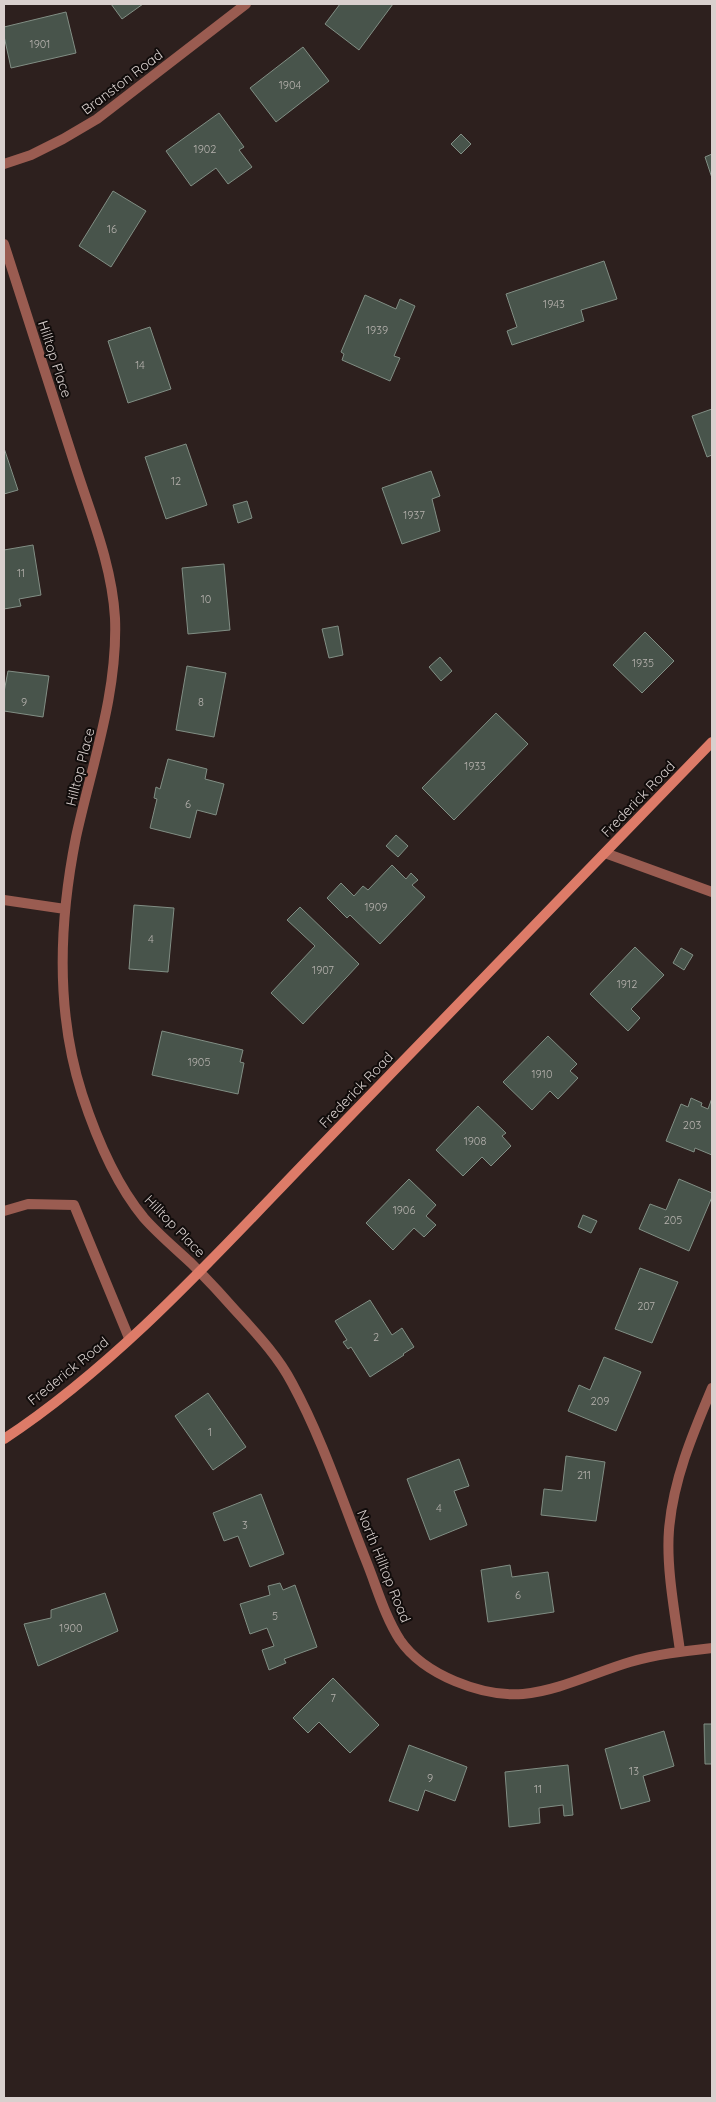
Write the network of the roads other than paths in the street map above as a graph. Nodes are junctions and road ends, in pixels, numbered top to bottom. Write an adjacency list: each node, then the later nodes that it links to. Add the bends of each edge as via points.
1 (246, 4): 2 (street, Branston Road, via 97,119 31,155)
2 (4, 164)
3 (4, 244): 8 (street, Hilltop Place, via 105,558 115,615 114,664 109,697 76,836)
4 (712, 742): 5 (main road, Frederick Road)
5 (605, 852): 6 (street); 10 (main road, Frederick Road)
6 (712, 892)
7 (4, 900): 8 (street)
8 (64, 909): 10 (street, Hilltop Place, via 61,971 69,1040 82,1092 124,1190 146,1220)
9 (4, 1211): 11 (street, via 28,1204 74,1205)
10 (199, 1271): 11 (main road, Frederick Road); 15 (street, North Hilltop Road, via 260,1337 289,1377 311,1420 401,1642 428,1667 465,1685 495,1693 527,1694 634,1661)
11 (129, 1338): 13 (main road, Frederick Road, via 69,1391)
12 (712, 1388): 15 (street, via 678,1482 669,1530 671,1580)
13 (4, 1439)
14 (712, 1648): 15 (street, North Hilltop Road)
15 (680, 1651)

